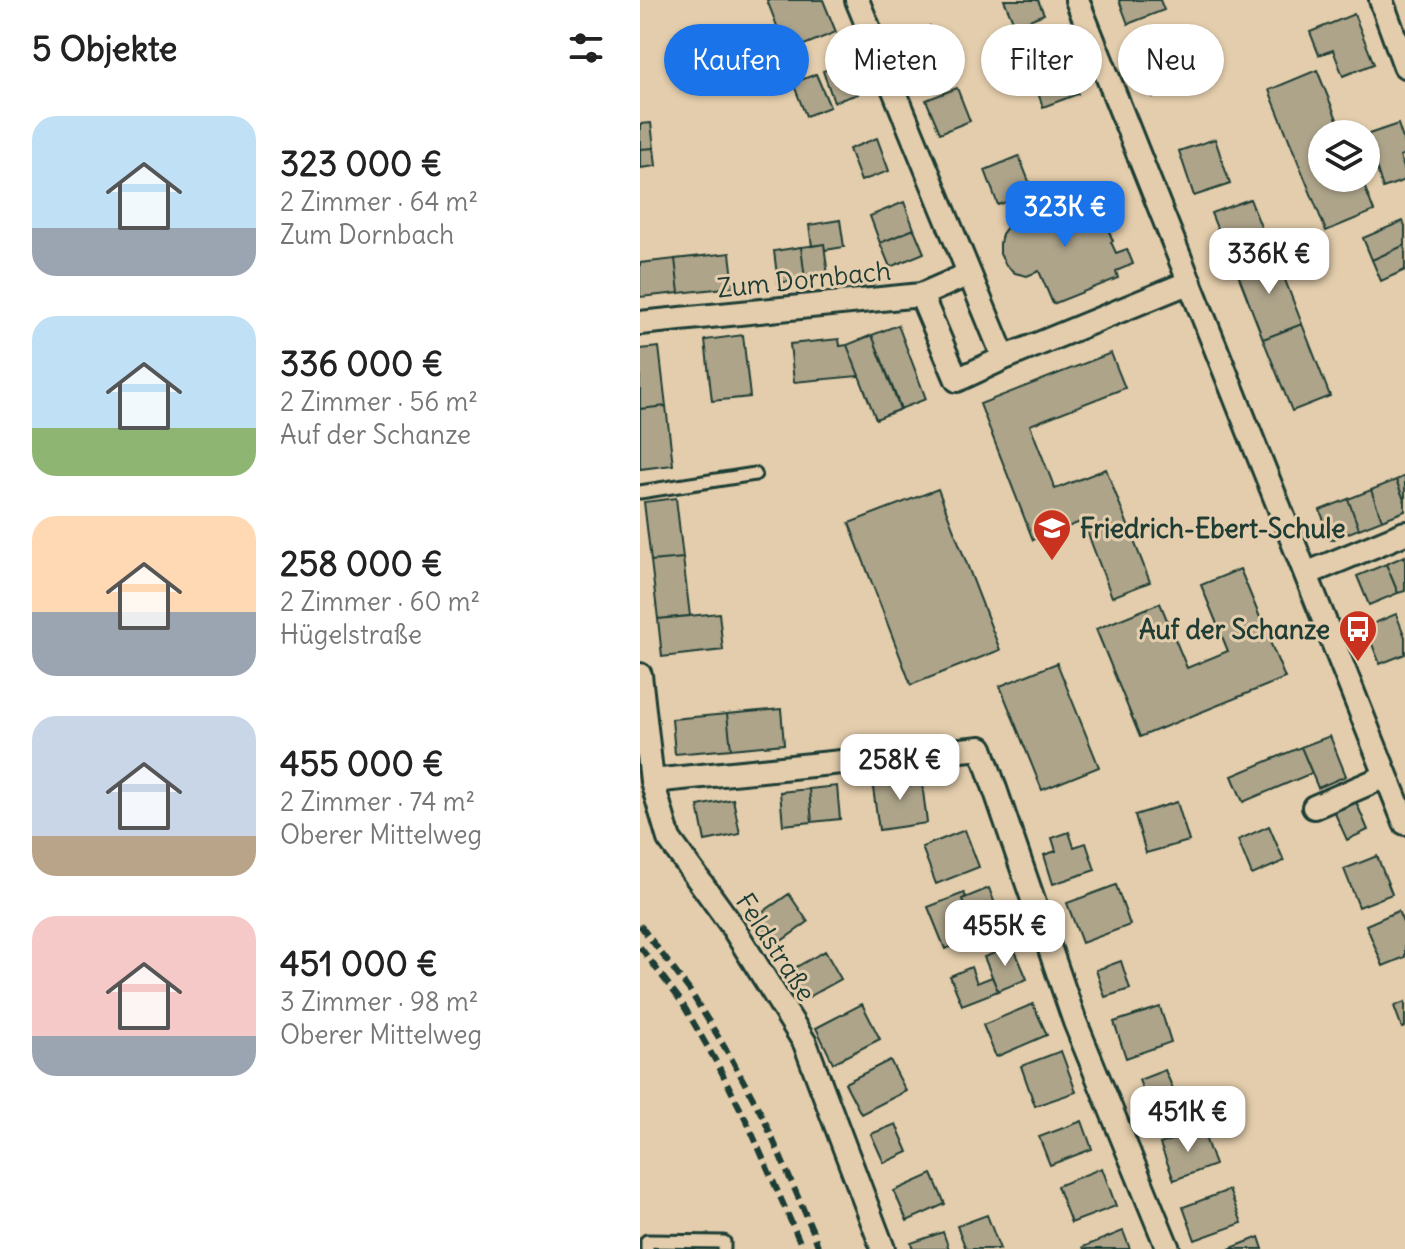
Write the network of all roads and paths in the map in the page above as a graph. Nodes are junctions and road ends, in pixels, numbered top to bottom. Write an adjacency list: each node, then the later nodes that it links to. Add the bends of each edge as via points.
1 (857, 0): 5 (street)
2 (1077, 0): 6 (street)
3 (1381, 0): 4 (street)
4 (1405, 66)
5 (969, 274): 7 (street, Zum Dornbach); 9 (street)
6 (1190, 282): 9 (street); 13 (street)
7 (921, 295): 8 (street, Zum Dornbach); 9 (street, via 957,380)
8 (640, 323)
9 (1004, 358)
10 (755, 474): 11 (lane)
11 (640, 492)
12 (1405, 533): 13 (street)
13 (1306, 574): 15 (street)
14 (640, 675): 16 (street, Feldstraße)
15 (1386, 776): 17 (street); 18 (street)
16 (652, 781): 21 (street, Feldstraße, via 669,839 730,923 805,1043); 22 (street, via 981,748 1075,1022)
17 (1314, 807)
18 (1405, 823)
19 (647, 1249): 20 (lane, via 647,1241 724,1242)
20 (724, 1249)
21 (883, 1249)
22 (1168, 1249)

